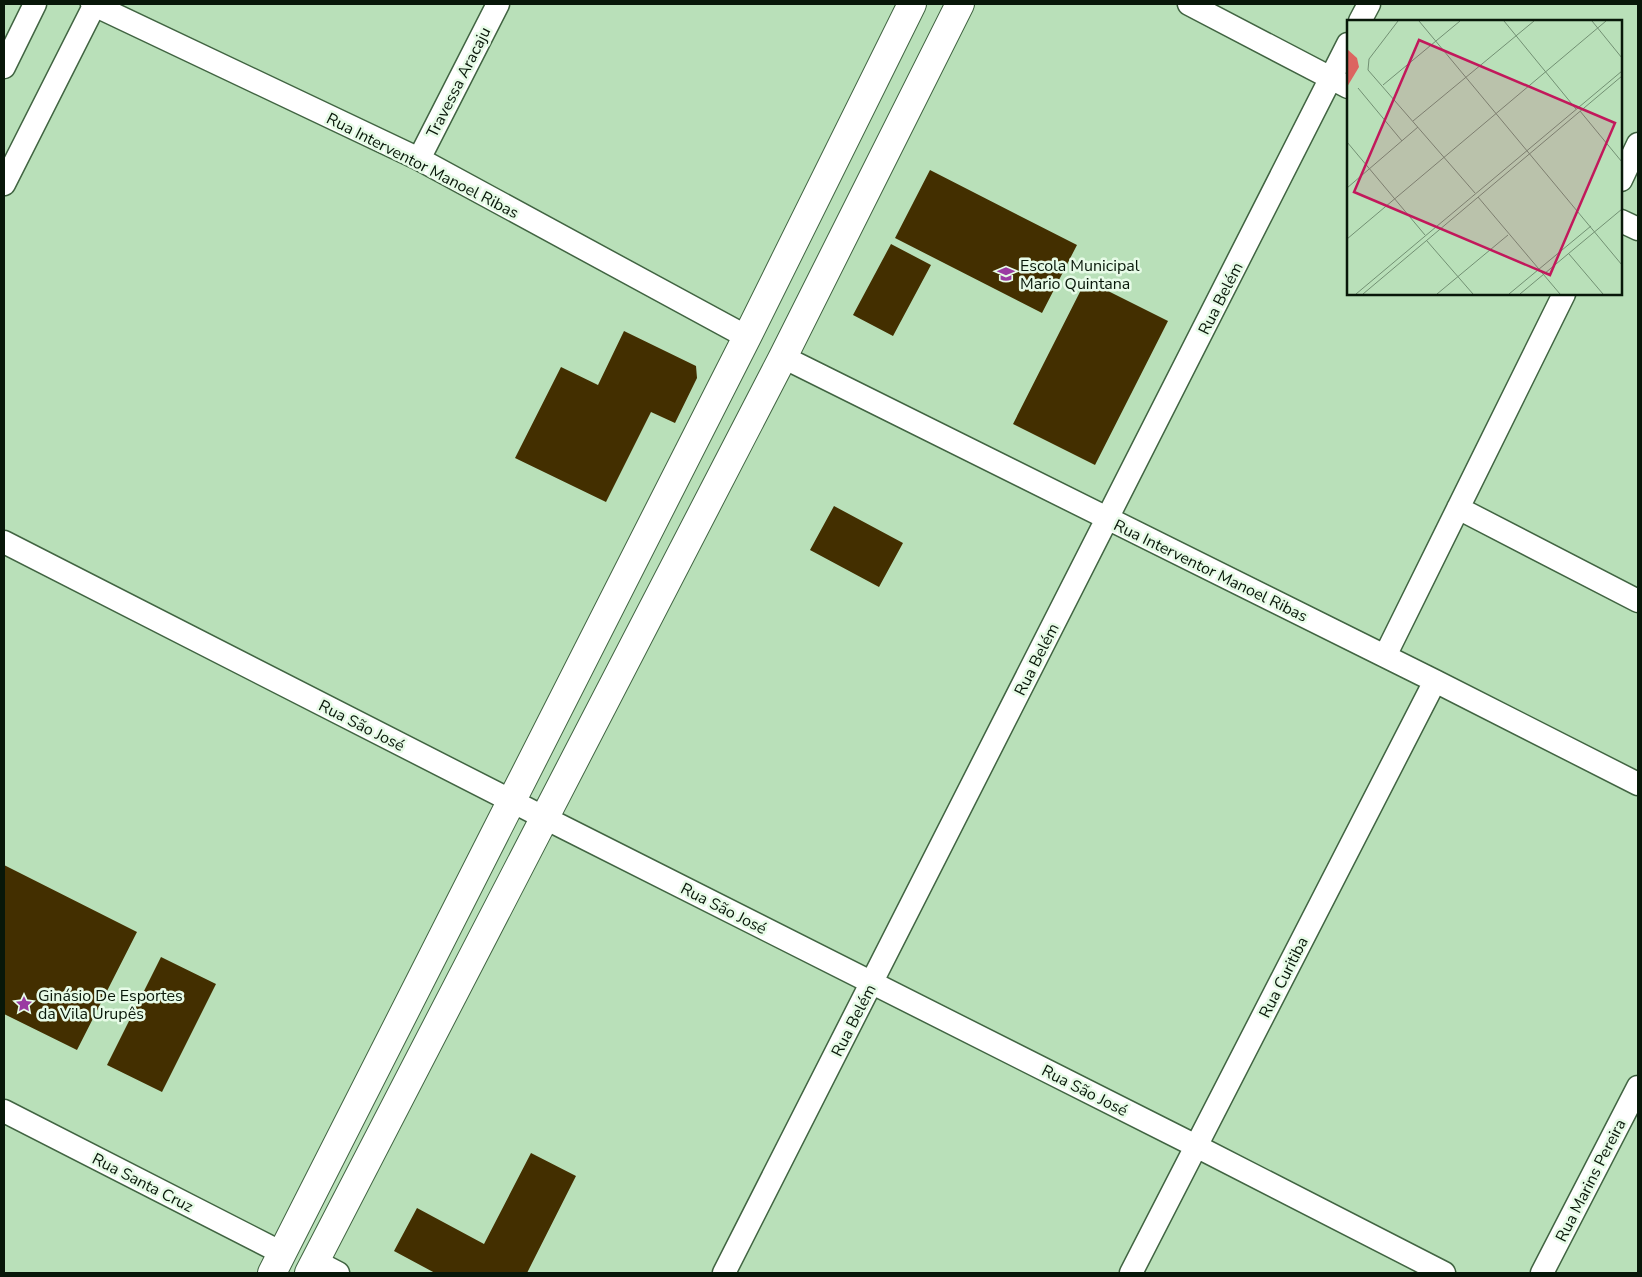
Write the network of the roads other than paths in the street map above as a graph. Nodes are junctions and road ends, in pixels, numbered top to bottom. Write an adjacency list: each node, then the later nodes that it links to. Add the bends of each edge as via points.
1 (35, 4): 10 (street)
2 (94, 4): 13 (street, Rua Interventor Manoel Ribas); 15 (street)
3 (498, 4): 13 (street, Travessa Aracaju)
4 (912, 4): 19 (main road)
5 (960, 4): 20 (main road)
6 (1190, 4): 11 (street)
7 (1369, 4): 8 (street)
8 (1361, 20)
9 (1347, 49): 11 (street, Rua Belém)
10 (4, 66)
11 (1340, 83): 22 (street, Rua Belém)
12 (1638, 144): 14 (street)
13 (419, 159): 19 (street, Rua Interventor Manoel Ribas)
14 (1622, 178)
15 (4, 184)
16 (1622, 221): 17 (street)
17 (1638, 229)
18 (1564, 295): 21 (street)
19 (747, 337): 28 (main road)
20 (783, 357): 22 (street, Rua Interventor Manoel Ribas); 29 (main road)
21 (1458, 508): 24 (street); 25 (street)
22 (1107, 518): 25 (street, Rua Interventor Manoel Ribas); 30 (street, Rua Belém)
23 (4, 542): 28 (street, Rua São José)
24 (1638, 601)
25 (1385, 656): 26 (street, Rua Interventor Manoel Ribas)
26 (1435, 681): 27 (street, Rua Interventor Manoel Ribas); 33 (street, Rua Curitiba)
27 (1638, 784)
28 (511, 801): 29 (street, Rua São José); 34 (main road)
29 (545, 818): 30 (street, Rua São José); 35 (main road)
30 (872, 982): 33 (street, Rua São José); 36 (street, Rua Belém)
31 (1638, 1087): 39 (street, Rua Marins Pereira)
32 (4, 1111): 34 (street, Rua Santa Cruz)
33 (1196, 1146): 37 (street, Rua Curitiba); 38 (street, Rua São José)
34 (277, 1263)
35 (321, 1269)
36 (724, 1273)
37 (1131, 1273)
38 (1444, 1273)
39 (1542, 1273)

